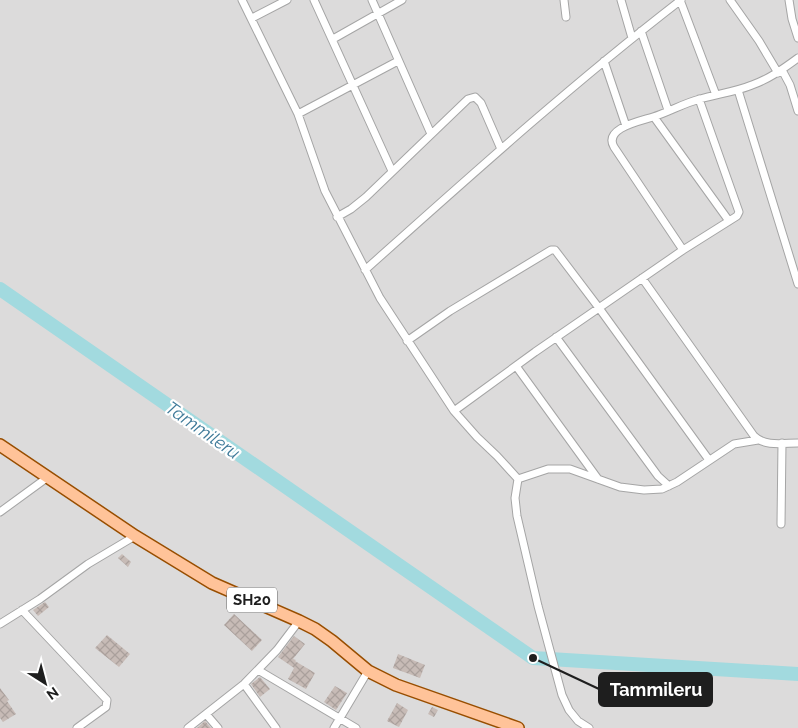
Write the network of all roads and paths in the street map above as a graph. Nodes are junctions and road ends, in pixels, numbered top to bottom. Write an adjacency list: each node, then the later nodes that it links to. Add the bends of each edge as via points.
1 (242, 0): 13 (street)
2 (287, 0): 13 (street)
3 (314, 0): 17 (street)
4 (372, 0): 11 (street)
5 (402, 0): 11 (street)
6 (564, 0): 12 (street)
7 (621, 0): 15 (street)
8 (680, 0): 14 (street); 24 (street)
9 (730, 0): 21 (street)
10 (789, 0): 16 (street)
11 (378, 13): 17 (street); 19 (street)
12 (566, 17)
13 (252, 18): 28 (street)
14 (641, 31): 15 (street); 26 (street)
15 (632, 38): 20 (street)
16 (798, 38)
17 (333, 39): 22 (street)
18 (798, 58): 21 (street)
19 (398, 61): 22 (street); 31 (street)
20 (604, 61): 30 (street); 32 (street)
21 (780, 71): 23 (street); 27 (street, via 790,85)
22 (352, 86): 28 (street); 33 (street)
23 (738, 90): 24 (street); 39 (street)
24 (716, 95): 25 (street)
25 (699, 99): 26 (street); 35 (street, via 739,212 735,219)
26 (668, 110): 29 (street)
27 (798, 111)
28 (298, 114): 34 (street)
29 (654, 117): 30 (street); 35 (street)
30 (626, 126): 36 (street, via 615,133 612,143)
31 (431, 134): 32 (street, via 468,99 475,97 481,103); 33 (street)
32 (501, 149): 37 (street)
33 (392, 171): 34 (street, via 366,197)
34 (337, 217): 37 (street)
35 (729, 221): 36 (street)
36 (683, 250): 38 (street)
37 (365, 270): 42 (street)
38 (642, 278): 40 (street); 45 (street)
39 (798, 284)
40 (599, 308): 41 (street); 42 (street, via 555,250 550,250); 49 (street)
41 (556, 337): 43 (street); 53 (street, via 658,476)
42 (407, 341): 44 (street)
43 (516, 366): 44 (street); 52 (street)
44 (454, 411): 51 (street)
45 (758, 440): 46 (street); 49 (street, via 734,444)
46 (782, 443): 47 (street); 55 (street)
47 (798, 443)
48 (0, 445): 50 (main road, SH20)
49 (709, 460): 53 (street)
50 (48, 477): 54 (street); 56 (main road, SH20)
51 (518, 479): 52 (street, via 548,469 570,469); 72 (street, via 517,516 556,674 569,710)
52 (599, 480): 53 (street, via 644,490)
53 (669, 486)
54 (0, 512)
55 (781, 524)
56 (135, 536): 57 (street); 58 (main road, SH20, via 212,583)
57 (22, 610): 59 (street); 66 (street, via 107,700 106,707)
58 (299, 621): 60 (street); 61 (main road, SH20, via 332,641)
59 (0, 624)
60 (258, 670): 62 (street); 64 (street)
61 (368, 671): 64 (street); 65 (main road, SH20, via 396,685)
62 (244, 684): 63 (street); 69 (street)
63 (206, 714): 67 (street); 68 (street)
64 (339, 718): 70 (street); 71 (street)
65 (512, 727)
66 (77, 728)
67 (188, 728)
68 (218, 728)
69 (276, 728)
70 (334, 728)
71 (356, 728)
72 (589, 728)

